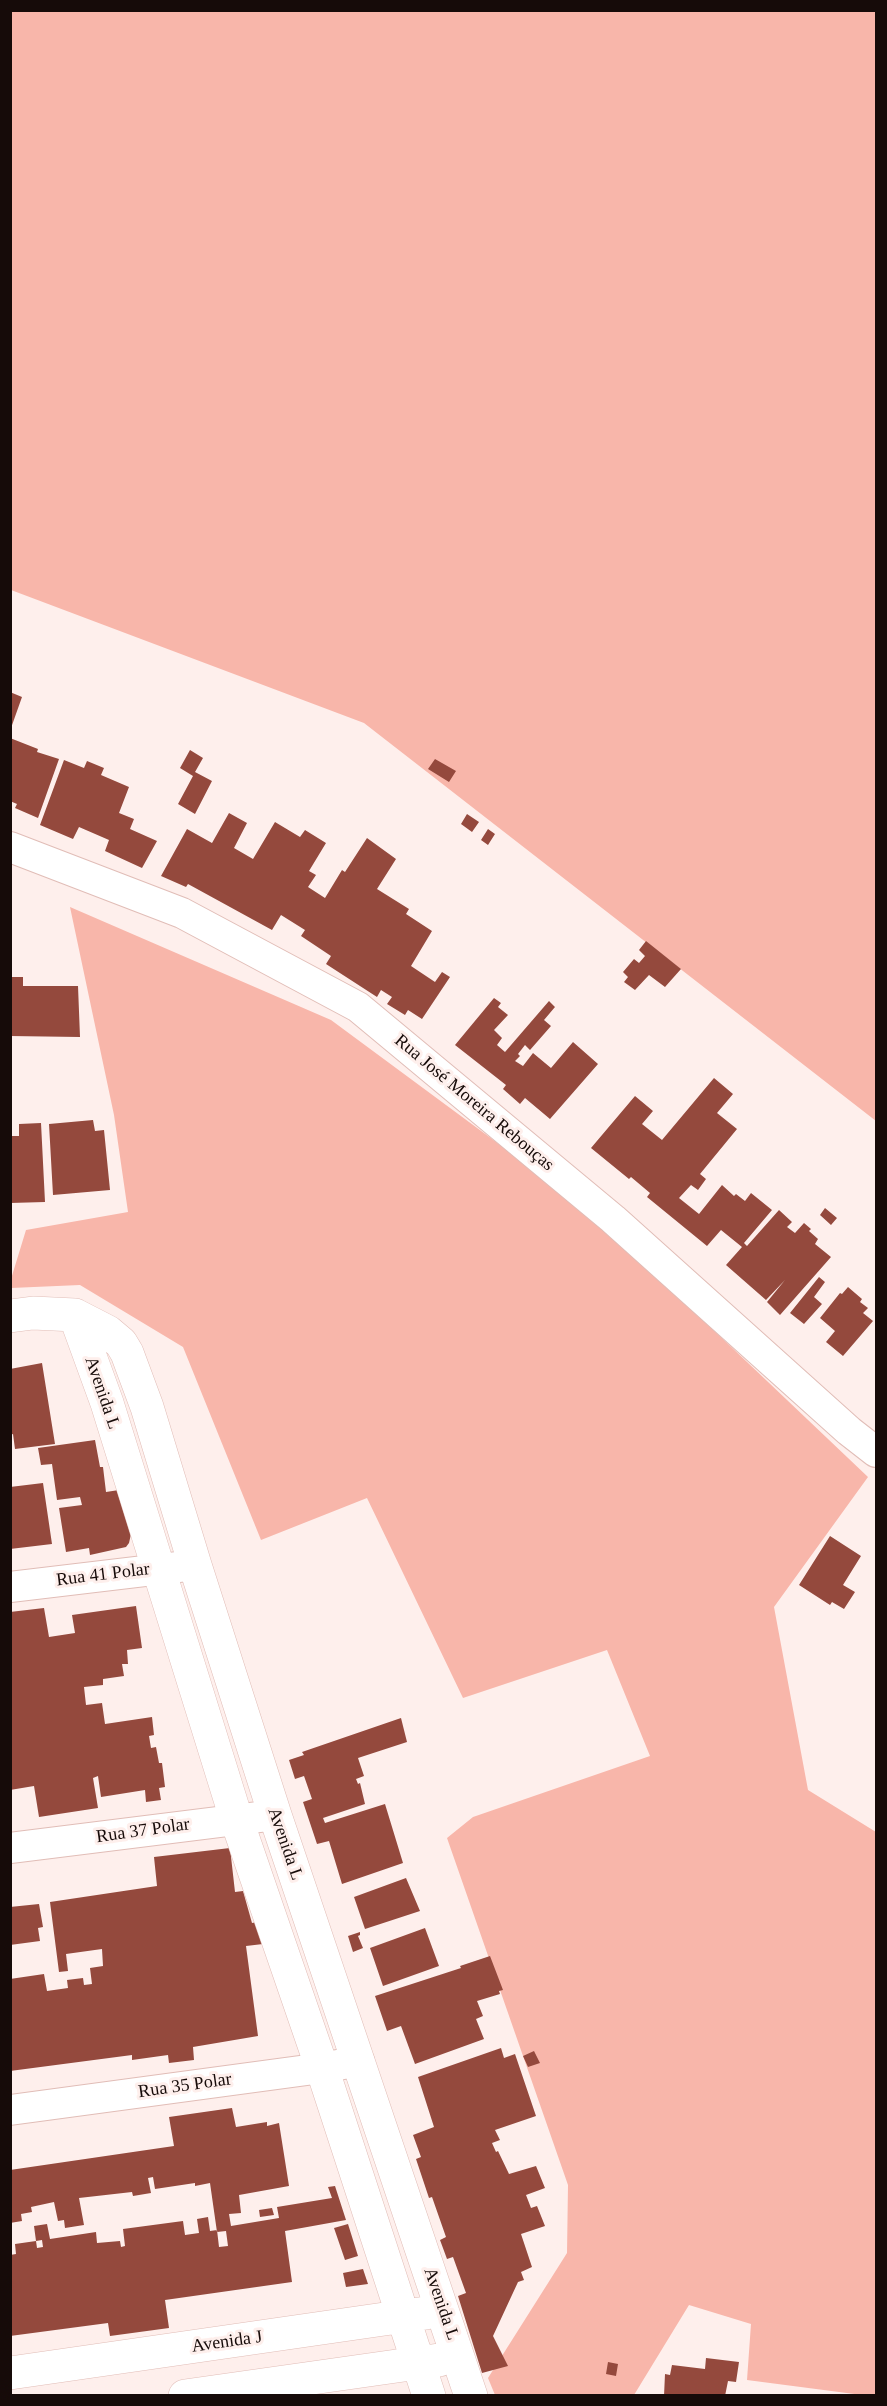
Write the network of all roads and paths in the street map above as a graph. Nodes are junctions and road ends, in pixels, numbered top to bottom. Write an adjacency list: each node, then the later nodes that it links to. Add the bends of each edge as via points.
1 (10, 847): 4 (street, Rua José Moreira Rebouças, via 182,913 358,1007 614,1219)
2 (75, 1315): 3 (street, Avenida L); 5 (street, Avenida L, via 108,1332 128,1353); 6 (street, Avenida L)
3 (10, 1316)
4 (876, 1452)
5 (195, 1565): 6 (street, Rua 41 Polar); 8 (street, Avenida L)
6 (158, 1568): 7 (street, Rua 41 Polar); 9 (street, Avenida L)
7 (10, 1587)
8 (275, 1815): 9 (street, Rua 37 Polar); 11 (street, Avenida L)
9 (236, 1818): 10 (street, Rua 37 Polar); 12 (street, Avenida L)
10 (10, 1848)
11 (360, 2061): 12 (street, Rua 35 Polar); 14 (street, Avenida L)
12 (322, 2068): 13 (street, Rua 35 Polar); 15 (street, Avenida L)
13 (10, 2110)
14 (442, 2310): 15 (street, Avenida J); 16 (street, Avenida L)
15 (404, 2317): 17 (street, Avenida L); 18 (street, Avenida J)
16 (459, 2358): 17 (street); 21 (street, Avenida L)
17 (419, 2362): 19 (street); 20 (street, Avenida L)
18 (10, 2373)
19 (185, 2396)
20 (429, 2396)
21 (471, 2396)

